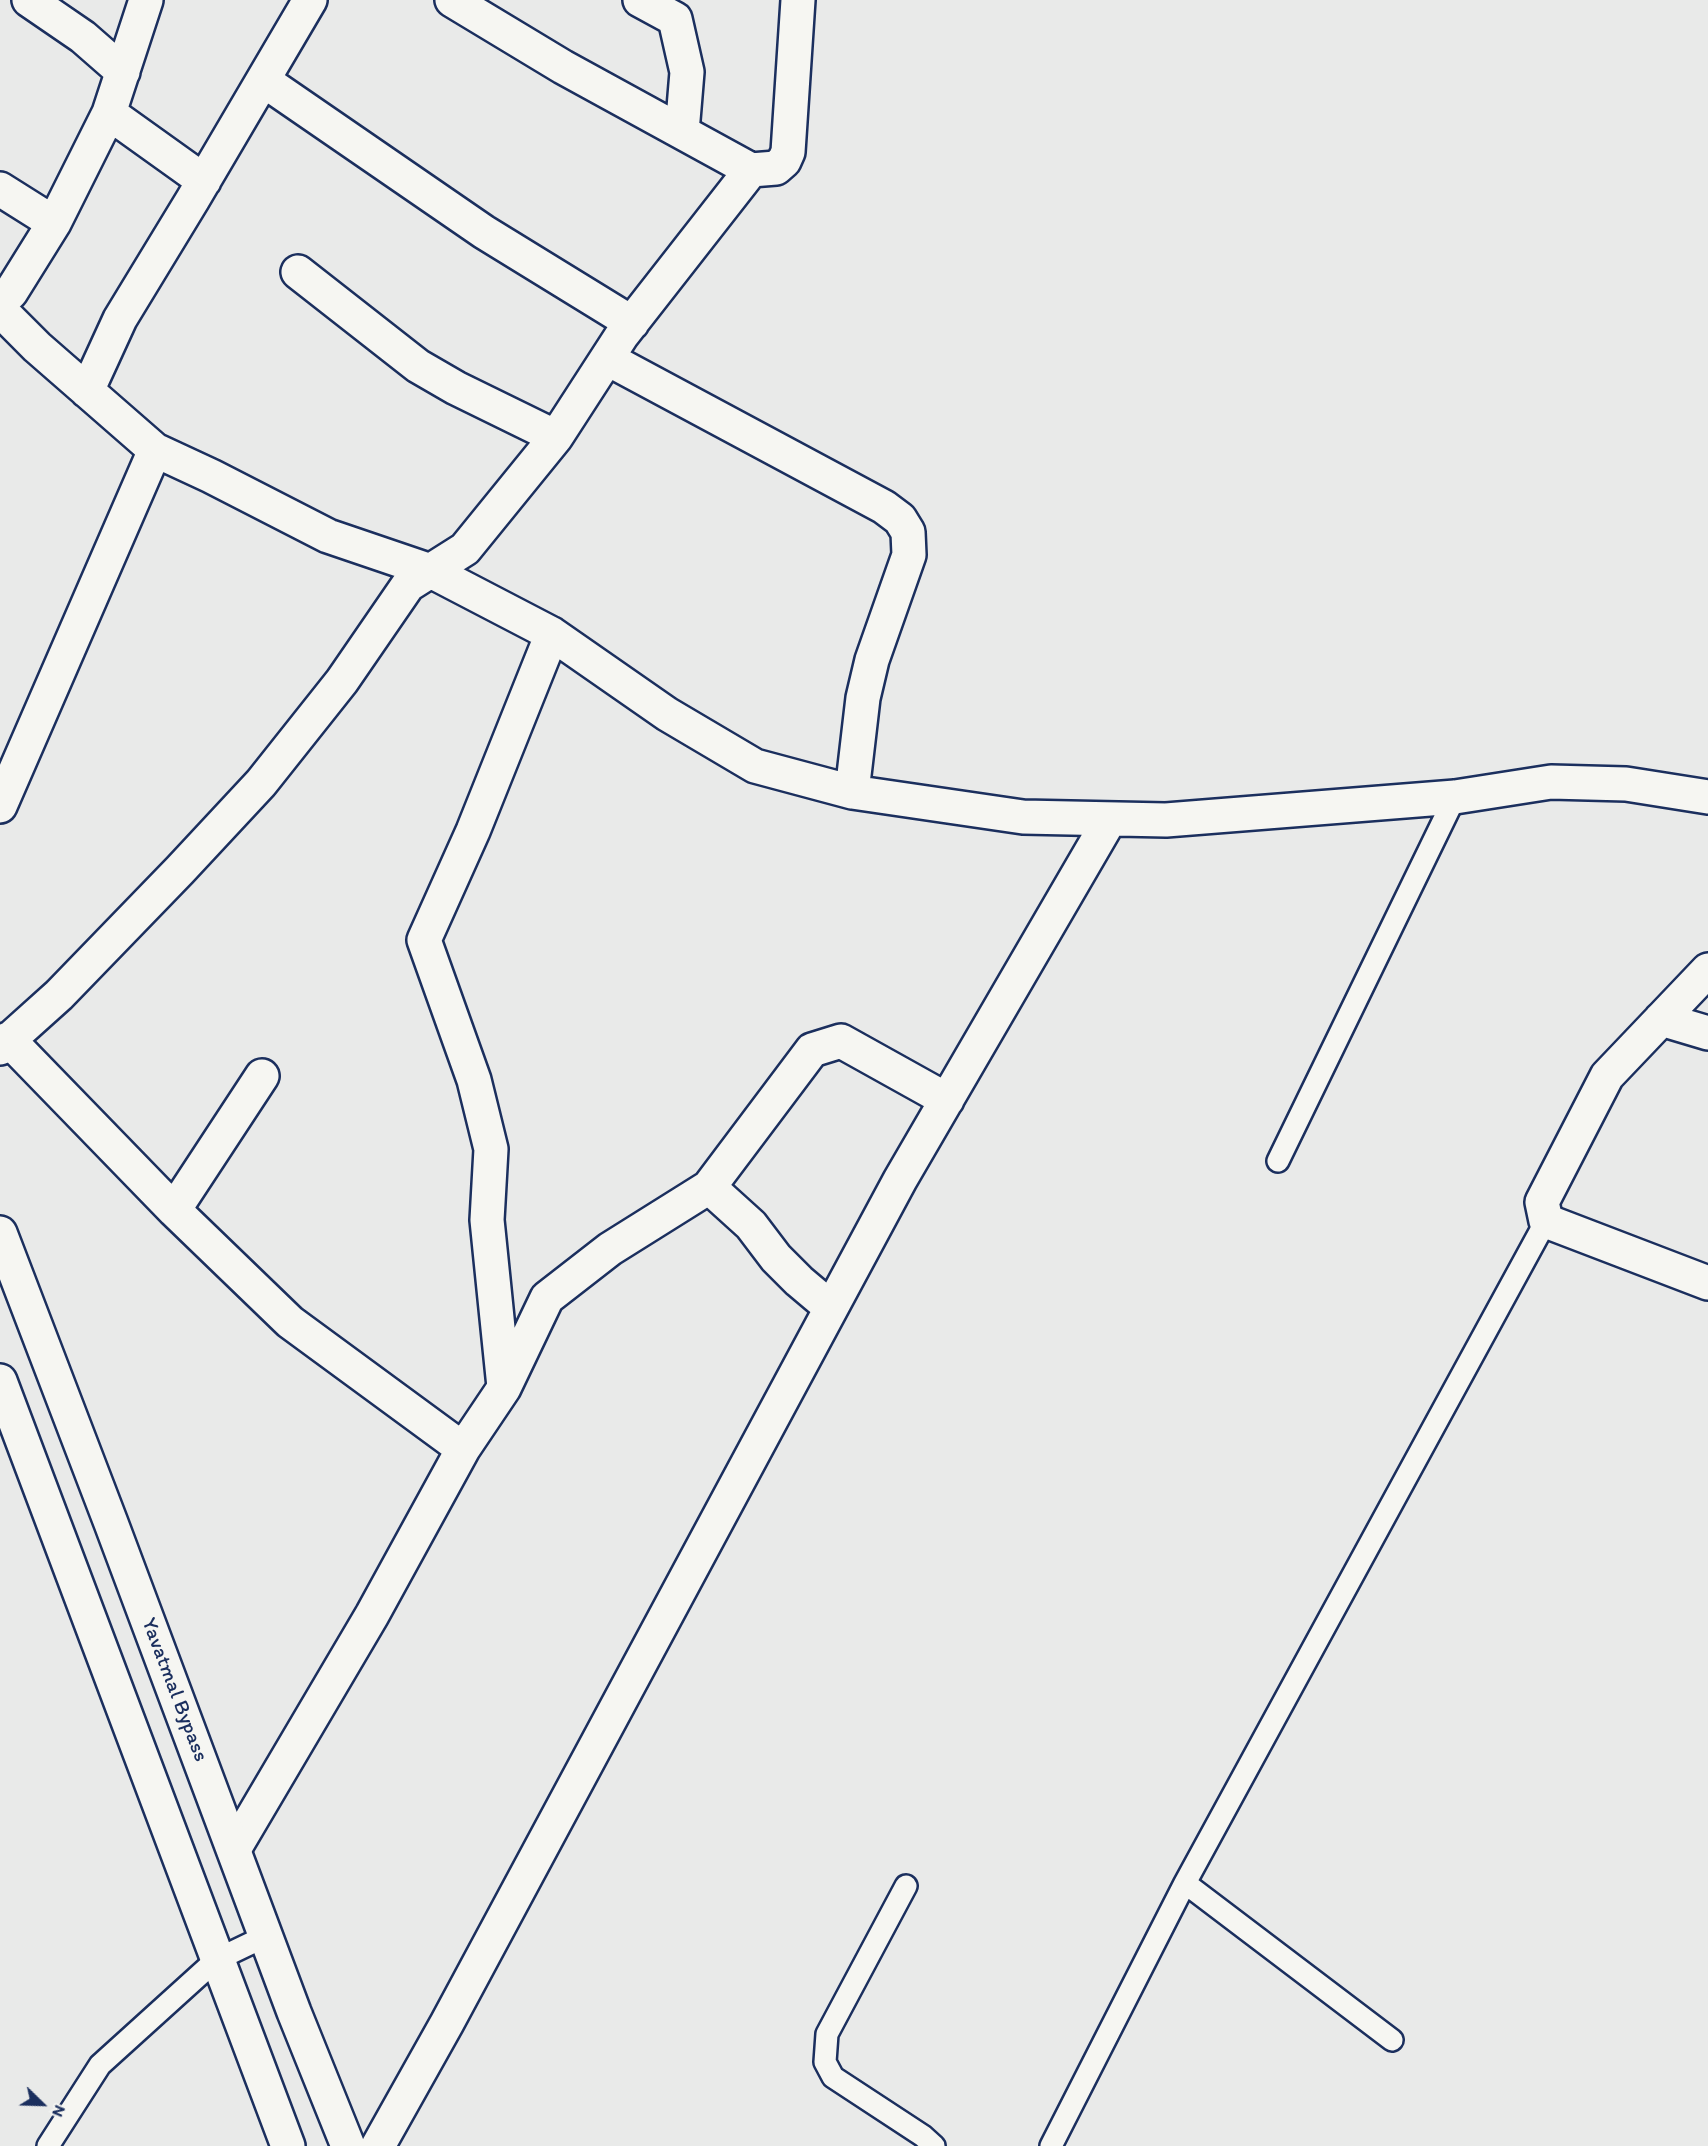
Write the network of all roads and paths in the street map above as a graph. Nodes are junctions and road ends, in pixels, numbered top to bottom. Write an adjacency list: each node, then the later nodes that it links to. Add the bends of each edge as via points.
1 (29, 0): 7 (street, via 83,37)
2 (146, 0): 7 (street)
3 (310, 0): 8 (street)
4 (452, 0): 10 (street)
5 (640, 0): 10 (street, via 675,19 687,72)
6 (798, 0): 11 (street, via 788,152 776,168)
7 (123, 72): 9 (street)
8 (262, 80): 12 (street); 18 (street, via 483,232)
9 (109, 113): 12 (street); 14 (street)
10 (682, 132): 11 (street)
11 (752, 170): 18 (street)
12 (204, 181): 20 (street, via 120,319)
13 (0, 189): 14 (street)
14 (54, 223): 16 (street)
15 (298, 272): 21 (street, via 418,366)
16 (0, 303)
17 (0, 310): 20 (street)
18 (632, 324): 19 (street)
19 (608, 359): 21 (street); 25 (street, via 884,507 900,519 908,532 909,555 872,660 863,698)
20 (87, 391): 22 (street)
21 (556, 437): 23 (street, via 465,549)
22 (155, 450): 23 (street, via 328,536); 28 (street)
23 (431, 571): 24 (street); 33 (street, via 408,585 342,681 261,783 59,995)
24 (552, 634): 25 (street, via 667,714 756,766); 44 (street, via 473,831 424,940 474,1080 491,1149 487,1220)
25 (852, 792): 29 (street, via 1023,817)
26 (1455, 797): 27 (street, via 1551,782 1626,784); 29 (street, via 1166,820); 36 (lane)
27 (1708, 797)
28 (0, 806)
29 (1110, 819): 35 (street)
30 (1708, 970): 31 (street)
31 (1661, 1019): 32 (street); 39 (street, via 1607,1076 1542,1202)
32 (1708, 1033)
33 (4, 1044): 38 (street)
34 (262, 1076): 38 (street)
35 (947, 1100): 37 (street, via 841,1041 812,1050); 42 (street)
36 (1278, 1161)
37 (709, 1187): 42 (street, via 751,1225 799,1281); 44 (street, via 610,1249 547,1298)
38 (174, 1210): 45 (street, via 290,1322)
39 (1546, 1221): 41 (street); 47 (lane)
40 (0, 1233): 46 (street, Yavatmal Bypass)
41 (1708, 1282)
42 (831, 1308): 55 (street)
43 (1, 1386): 50 (street)
44 (504, 1388): 45 (street)
45 (463, 1449): 46 (street, via 372,1615)
46 (234, 1849): 49 (street, Yavatmal Bypass)
47 (1185, 1883): 51 (lane); 57 (lane)
48 (906, 1886): 56 (lane, via 827,2034 825,2062 834,2077)
49 (266, 1936): 50 (lane); 54 (street, Yavatmal Bypass)
50 (216, 1960): 52 (lane, via 100,2064); 53 (street)
51 (1392, 2040)
52 (48, 2146)
53 (288, 2146)
54 (348, 2146)
55 (378, 2146)
56 (934, 2146)
57 (1051, 2146)

